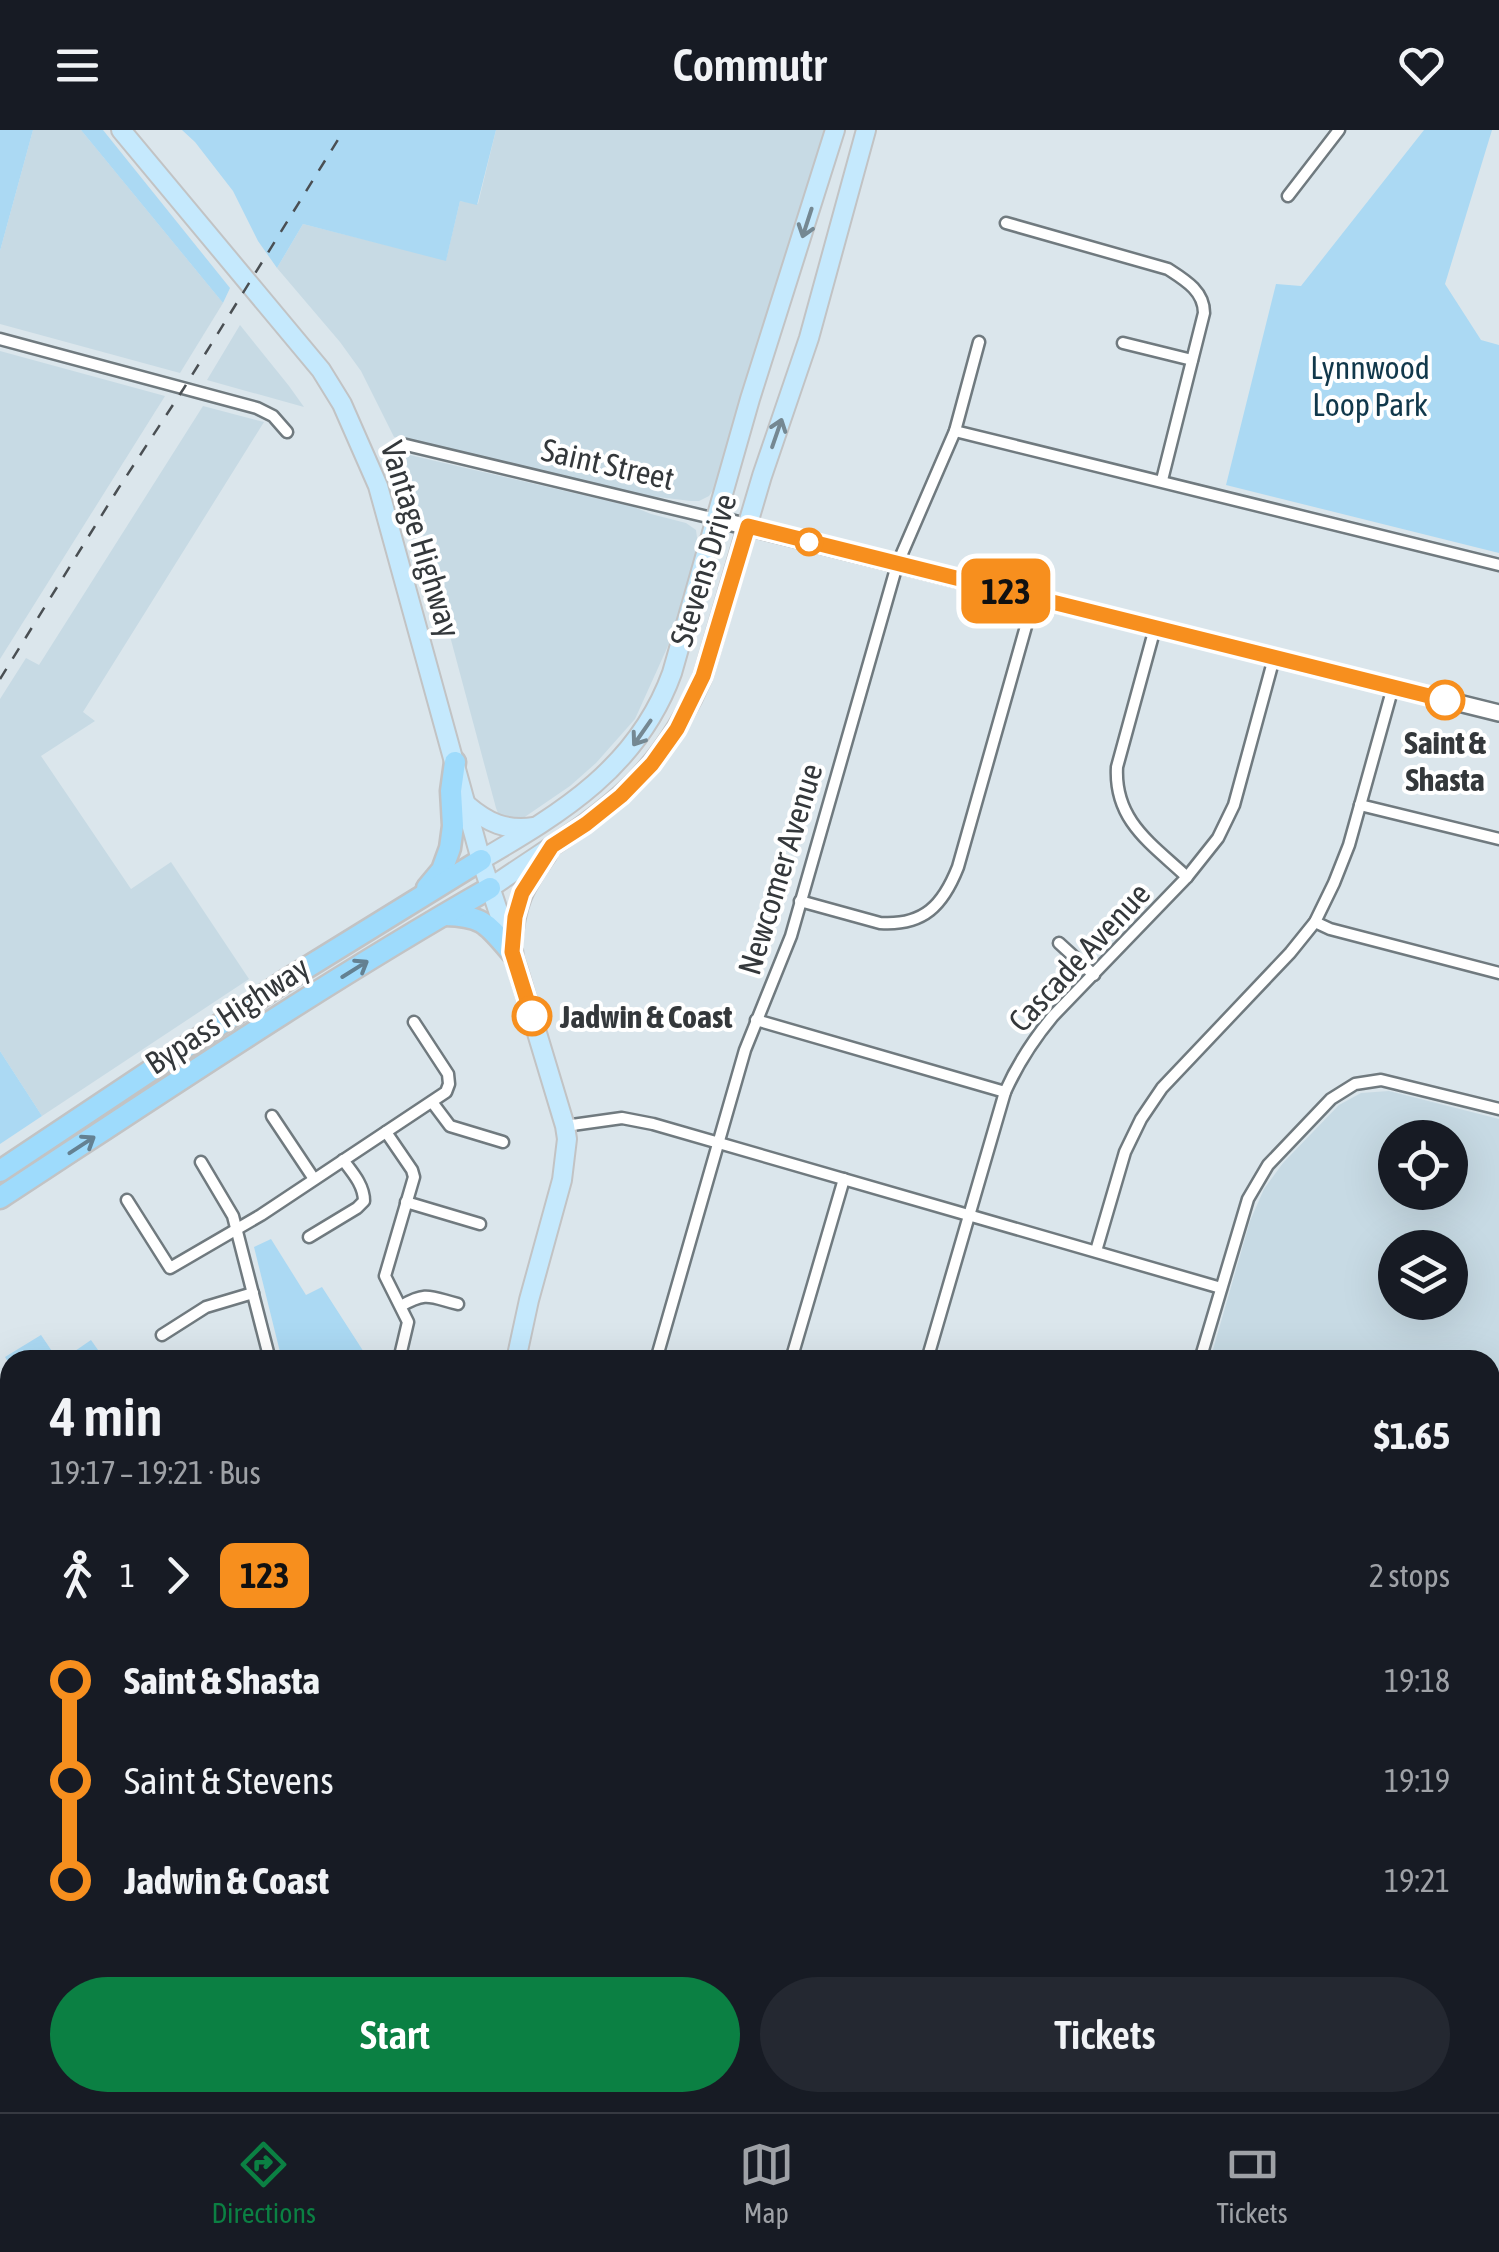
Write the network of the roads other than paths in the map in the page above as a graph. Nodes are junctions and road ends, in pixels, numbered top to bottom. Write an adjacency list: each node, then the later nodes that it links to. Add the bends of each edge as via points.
1 (121, 130): 24 (main road, Vantage Highway, via 303,346 342,404 384,504)
2 (835, 130): 15 (main road, Stevens Drive, one-way to 15)
3 (866, 130): 16 (main road, Stevens Drive, one-way to 3)
4 (1339, 130): 5 (street)
5 (1288, 196)
6 (1006, 223): 10 (street, via 1168,270 1188,282 1204,306)
7 (0, 339): 12 (street, via 257,408)
8 (979, 342): 11 (street, Newcomer Avenue)
9 (1124, 343): 10 (street)
10 (1192, 360): 14 (street)
11 (955, 430): 14 (street); 18 (street, Newcomer Avenue)
12 (287, 432)
13 (402, 444): 15 (street, Saint Street)
14 (1162, 480): 17 (street)
15 (716, 518): 16 (street, Saint Street); 27 (main road, Stevens Drive, one-way to 27, via 654,714 600,780)
16 (748, 526): 18 (street, Saint Street); 29 (main road, Stevens Drive, via 703,676 677,729 621,796)
17 (1499, 564)
18 (898, 565): 19 (street, Saint Street); 34 (street, Newcomer Avenue)
19 (1034, 598): 20 (street, Saint Street); 34 (street, via 944,898 922,915 892,924)
20 (1155, 628): 21 (street, Saint Street); 31 (street, via 1116,785 1137,830)
21 (1274, 658): 22 (street, Saint Street); 31 (street, Cascade Avenue, via 1234,805)
22 (1393, 687): 23 (street, Saint Street); 26 (street)
23 (1499, 713)
24 (454, 762): 25 (main road, Vantage Highway); 33 (highway, via 450,848 442,870)
25 (466, 805): 27 (main road, via 500,826); 30 (main road, Vantage Highway)
26 (1360, 806): 28 (street); 36 (street)
27 (534, 826): 30 (main road, Stevens Drive)
28 (1499, 839)
29 (552, 846): 32 (main road, Stevens Drive); 38 (main road, via 522,893)
30 (481, 860): 32 (main road, Vantage Highway); 33 (highway, Bypass Highway)
31 (1187, 877): 40 (street, Cascade Avenue)
32 (490, 888): 35 (highway, Bypass Highway); 38 (main road, Vantage Highway)
33 (417, 900): 53 (highway, Bypass Highway, via 284,980)
34 (800, 900): 41 (street, Newcomer Avenue)
35 (442, 914): 38 (highway, via 480,920); 56 (highway, Bypass Highway, one-way to 35)
36 (1315, 922): 39 (street); 63 (street, via 1162,1088 1125,1152)
37 (1059, 942): 40 (street)
38 (512, 952): 47 (main road, Vantage Highway)
39 (1499, 973)
40 (1094, 974): 43 (street, Cascade Avenue, via 1033,1040)
41 (756, 1020): 43 (street); 50 (street, Newcomer Avenue)
42 (414, 1022): 44 (street, via 449,1078 447,1091)
43 (1005, 1092): 59 (street, Cascade Avenue)
44 (432, 1102): 48 (street); 49 (street, via 450,1126)
45 (1499, 1108): 64 (street, via 1381,1080 1355,1084 1331,1098 1268,1165 1248,1199)
46 (272, 1116): 54 (street)
47 (565, 1126): 50 (street, via 622,1118); 71 (main road, Vantage Highway, via 562,1180)
48 (386, 1132): 51 (street); 58 (street, via 413,1173)
49 (504, 1142)
50 (718, 1143): 55 (street); 72 (street, Newcomer Avenue)
51 (344, 1160): 54 (street); 62 (street, via 364,1201)
52 (201, 1162): 61 (street)
53 (0, 1171)
54 (314, 1179): 61 (street)
55 (844, 1179): 59 (street); 73 (street)
56 (0, 1198)
57 (126, 1200): 61 (street, via 170,1268)
58 (406, 1202): 60 (street); 67 (street, via 385,1276)
59 (970, 1215): 63 (street); 74 (street, Cascade Avenue)
60 (480, 1224)
61 (237, 1230): 65 (street)
62 (308, 1237)
63 (1096, 1251): 64 (street)
64 (1220, 1288): 75 (street)
65 (253, 1293): 68 (street, via 206,1307); 69 (street)
66 (458, 1304): 67 (street, via 423,1296)
67 (401, 1306): 70 (street, via 408,1322)
68 (162, 1335)
69 (267, 1350)
70 (401, 1350)
71 (518, 1350)
72 (659, 1350)
73 (794, 1350)
74 (930, 1350)
75 (1203, 1350)

